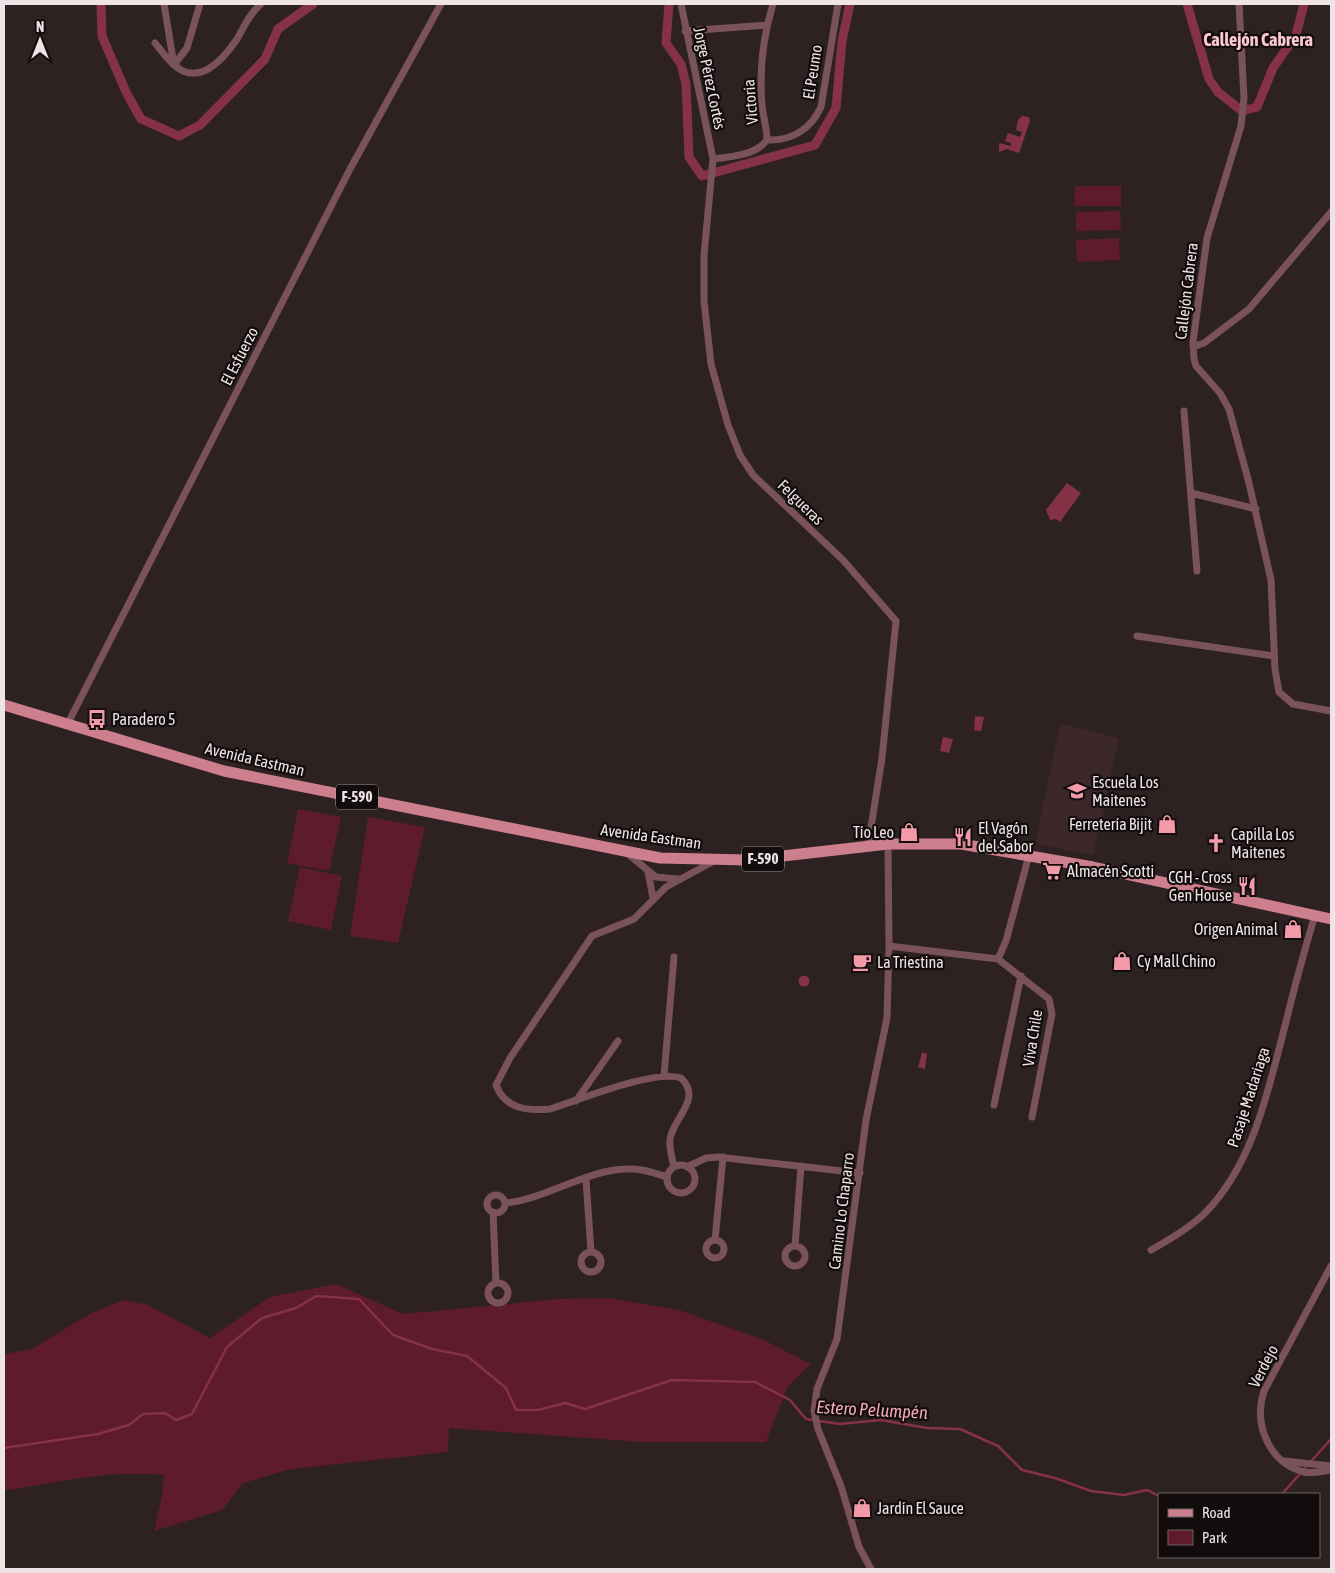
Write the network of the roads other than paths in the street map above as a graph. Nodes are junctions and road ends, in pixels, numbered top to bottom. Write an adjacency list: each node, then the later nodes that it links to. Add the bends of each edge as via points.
1 (164, 4): 12 (street)
2 (200, 4): 12 (street, via 187,48)
3 (261, 4): 12 (street, via 211,68 193,74)
4 (441, 4): 25 (street, El Esfuerzo, via 350,169)
5 (681, 4): 10 (street, Jorge Pérez Cortés)
6 (773, 4): 9 (street, Victoria)
7 (838, 4): 13 (street, El Peumo, via 821,107 814,121 804,131)
8 (1240, 4): 16 (street, Callejón Cabrera, via 1241,126 1207,238)
9 (766, 25): 10 (street); 13 (street, Victoria, via 761,81)
10 (685, 31): 14 (street, Jorge Pérez Cortés)
11 (155, 43): 12 (street)
12 (174, 65)
13 (767, 140): 14 (street, Victoria, via 758,149)
14 (713, 161): 27 (street, Felgueras, via 704,263 705,322 716,384 735,445 761,483 844,560 896,621 882,758)
15 (1331, 212): 16 (street, via 1250,309 1204,343)
16 (1193, 347): 19 (street, Callejón Cabrera, via 1196,366 1216,386 1231,414)
17 (1184, 411): 18 (street)
18 (1192, 493): 19 (street); 20 (street)
19 (1256, 509): 22 (street, Callejón Cabrera, via 1272,580)
20 (1197, 571)
21 (1138, 636): 22 (street)
22 (1274, 656): 24 (street, Callejón Cabrera, via 1277,687 1285,699 1297,706)
23 (4, 705): 25 (main road, Avenida Eastman / F-590)
24 (1331, 711)
25 (68, 723): 28 (main road, Avenida Eastman / F-590, via 224,771)
26 (888, 844): 27 (main road, Avenida Eastman / F-590); 29 (main road, Avenida Eastman / F-590, via 960,844); 36 (street, Camino Lo Chaparro)
27 (868, 846): 30 (main road, Avenida Eastman / F-590)
28 (623, 851): 30 (main road, Avenida Eastman / F-590, via 660,858); 31 (street)
29 (1029, 855): 34 (main road, Avenida Eastman / F-590); 38 (street, via 1006,941)
30 (714, 861): 32 (street)
31 (647, 872): 32 (street, via 662,879); 33 (street)
32 (681, 879): 33 (street, via 666,886)
33 (653, 898): 42 (street, via 634,919 592,936 496,1084 498,1092 508,1102 526,1110 550,1109)
34 (1315, 916): 35 (main road, Avenida Eastman / F-590); 56 (street, Pasaje Madariaga, via 1270,1080 1244,1157 1204,1213)
35 (1331, 919)
36 (889, 946): 38 (street, Viva Chile); 49 (street, Camino Lo Chaparro, via 887,1018 868,1105)
37 (674, 957): 41 (street)
38 (998, 959): 39 (street, Viva Chile)
39 (1021, 976): 43 (street); 44 (street, Viva Chile, via 1049,999 1052,1006)
40 (618, 1040): 42 (street)
41 (664, 1076): 42 (street); 47 (street, via 681,1078 689,1094 689,1101 670,1139)
42 (576, 1101)
43 (994, 1105)
44 (1032, 1117)
45 (723, 1157): 46 (street); 48 (street, via 706,1158); 54 (street)
46 (801, 1166): 49 (street); 55 (street)
47 (674, 1167): 48 (street); 50 (street)
48 (687, 1167): 50 (street, via 693,1172 694,1180 688,1191 679,1193 671,1189)
49 (860, 1172): 61 (street, Camino Lo Chaparro, via 837,1339 817,1389 814,1411 859,1546)
50 (667, 1177): 51 (street, via 628,1168)
51 (586, 1179): 52 (street, via 518,1202); 57 (street)
52 (505, 1203): 53 (street, via 501,1211); 53 (street, via 501,1196 490,1197 488,1205)
53 (493, 1212): 59 (street)
54 (715, 1240)
55 (795, 1246)
56 (1151, 1250)
57 (591, 1252)
58 (1331, 1266): 60 (street, Verdejo, via 1262,1399 1260,1414 1268,1443 1284,1461)
59 (496, 1283)
60 (1331, 1468)
61 (871, 1569)

